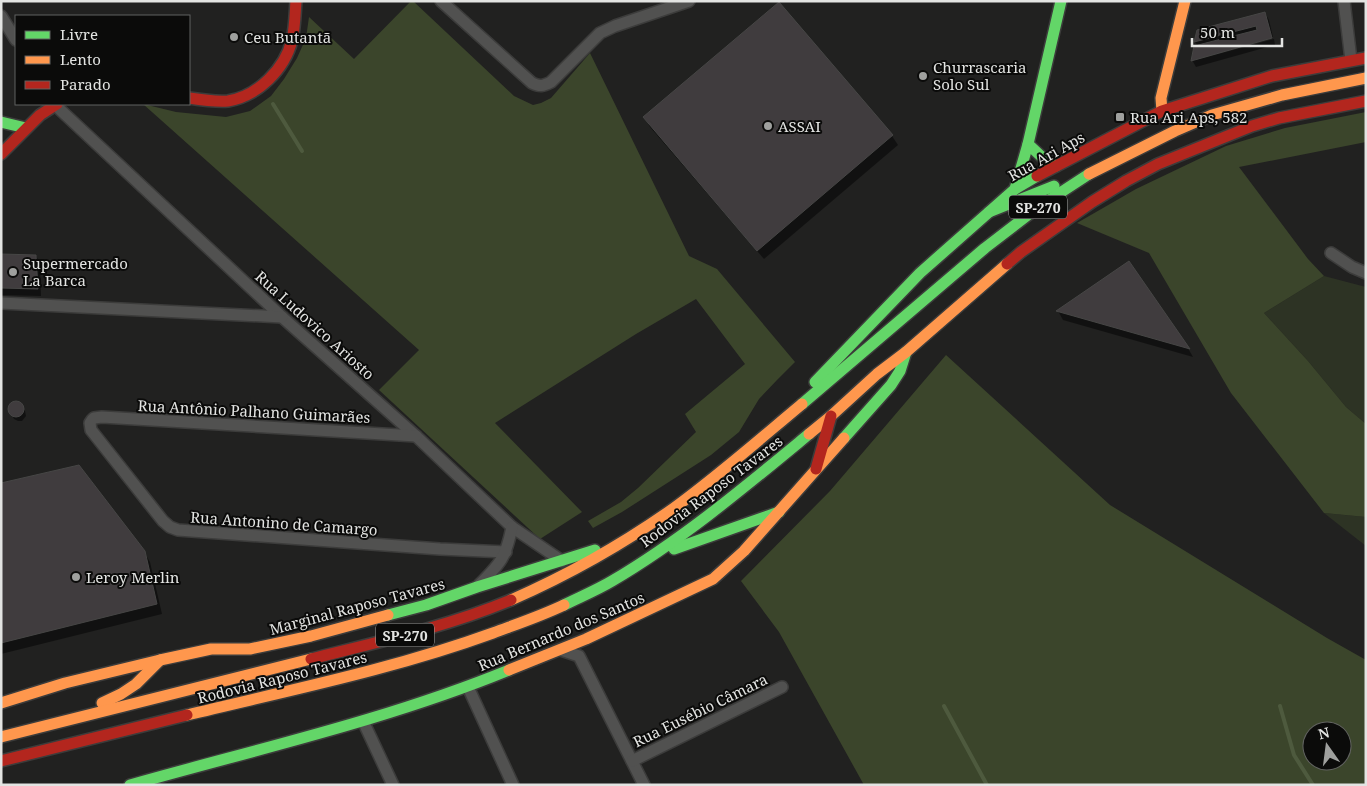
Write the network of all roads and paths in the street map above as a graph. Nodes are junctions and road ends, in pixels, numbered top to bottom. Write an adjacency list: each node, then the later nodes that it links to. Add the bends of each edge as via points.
1 (296, 1): 13 (main road, via 288,50 262,85 230,101)
2 (441, 1): 7 (street, via 539,86 551,82 600,33)
3 (689, 1): 7 (street)
4 (1061, 1): 20 (main road)
5 (1185, 1): 17 (main road, via 1161,98)
6 (1344, 1): 11 (street)
7 (658, 6)
8 (1, 16): 9 (street)
9 (15, 38)
10 (1366, 58): 11 (main road, Rua Ari Aps)
11 (1351, 60): 17 (main road, Rua Ari Aps, via 1272,76)
12 (1366, 78): 23 (main road, Rodovia Raposo Tavares / SP-270, via 1282,95 1212,115)
13 (190, 98)
14 (1366, 101): 30 (main road, Rodovia Raposo Tavares / SP-270, via 1252,126 1158,164 1126,181 1021,252)
15 (55, 105): 19 (main road)
16 (57, 105): 29 (street, Rua Ludovico Ariosto)
17 (1162, 111): 22 (main road, Rua Ari Aps)
18 (1, 122): 19 (main road)
19 (26, 128): 21 (main road)
20 (1028, 144): 22 (main road); 24 (main road)
21 (1, 154)
22 (1056, 166): 24 (main road, Rua Ari Aps)
23 (1088, 174): 25 (main road); 33 (main road, Rodovia Raposo Tavares / SP-270, via 985,248)
24 (1015, 189): 25 (main road, Rua Ari Aps)
25 (989, 212): 33 (main road, Rua Ari Aps, via 908,285)
26 (1331, 253): 27 (street)
27 (1366, 273)
28 (1, 303): 29 (street)
29 (282, 317): 34 (street, Rua Ludovico Ariosto)
30 (906, 352): 31 (main road, Rodovia Raposo Tavares / SP-270); 35 (main road, Rua Bernardo dos Santos, via 891,386)
31 (831, 416): 35 (main road); 40 (main road, Rodovia Raposo Tavares / SP-270, via 723,504)
32 (92, 420): 34 (street, Rua Antônio Palhano Guimarães); 39 (street, Rua Antonino de Camargo, via 91,430 97,438 163,521 178,530)
33 (766, 434): 38 (main road, Rodovia Raposo Tavares / SP-270, via 718,474)
34 (416, 436): 37 (street, Rua Ludovico Ariosto)
35 (816, 469): 36 (main road, Rua Bernardo dos Santos)
36 (779, 512): 40 (main road); 43 (main road, Rua Bernardo dos Santos, via 732,564 712,579)
37 (512, 527): 39 (street); 41 (street, Rua Ludovico Ariosto)
38 (616, 545): 41 (main road, Marginal Raposo Tavares); 51 (main road, Rodovia Raposo Tavares / SP-270, via 547,584 480,613 426,630)
39 (506, 552): 42 (street)
40 (652, 556): 54 (main road, Rodovia Raposo Tavares / SP-270, via 611,582 550,612 404,662)
41 (562, 561): 42 (main road, Marginal Raposo Tavares)
42 (477, 587): 46 (main road, Marginal Raposo Tavares, via 426,606 311,636 250,649 211,649)
43 (586, 639): 44 (main road, Rua Bernardo dos Santos); 45 (street)
44 (561, 650): 45 (street); 47 (main road, Rua Bernardo dos Santos)
45 (579, 656): 53 (street)
46 (160, 660): 49 (main road, Marginal Raposo Tavares); 51 (main road, via 121,694)
47 (468, 687): 50 (main road, Rua Bernardo dos Santos); 57 (street)
48 (782, 687): 53 (street, Rua Eusébio Câmara)
49 (1, 703)
50 (363, 721): 55 (main road, Rua Bernardo dos Santos); 56 (street)
51 (48, 725): 52 (main road, Rodovia Raposo Tavares / SP-270)
52 (1, 737)
53 (632, 760): 58 (street)
54 (1, 761)
55 (130, 785)
56 (393, 785)
57 (513, 785)
58 (644, 785)

